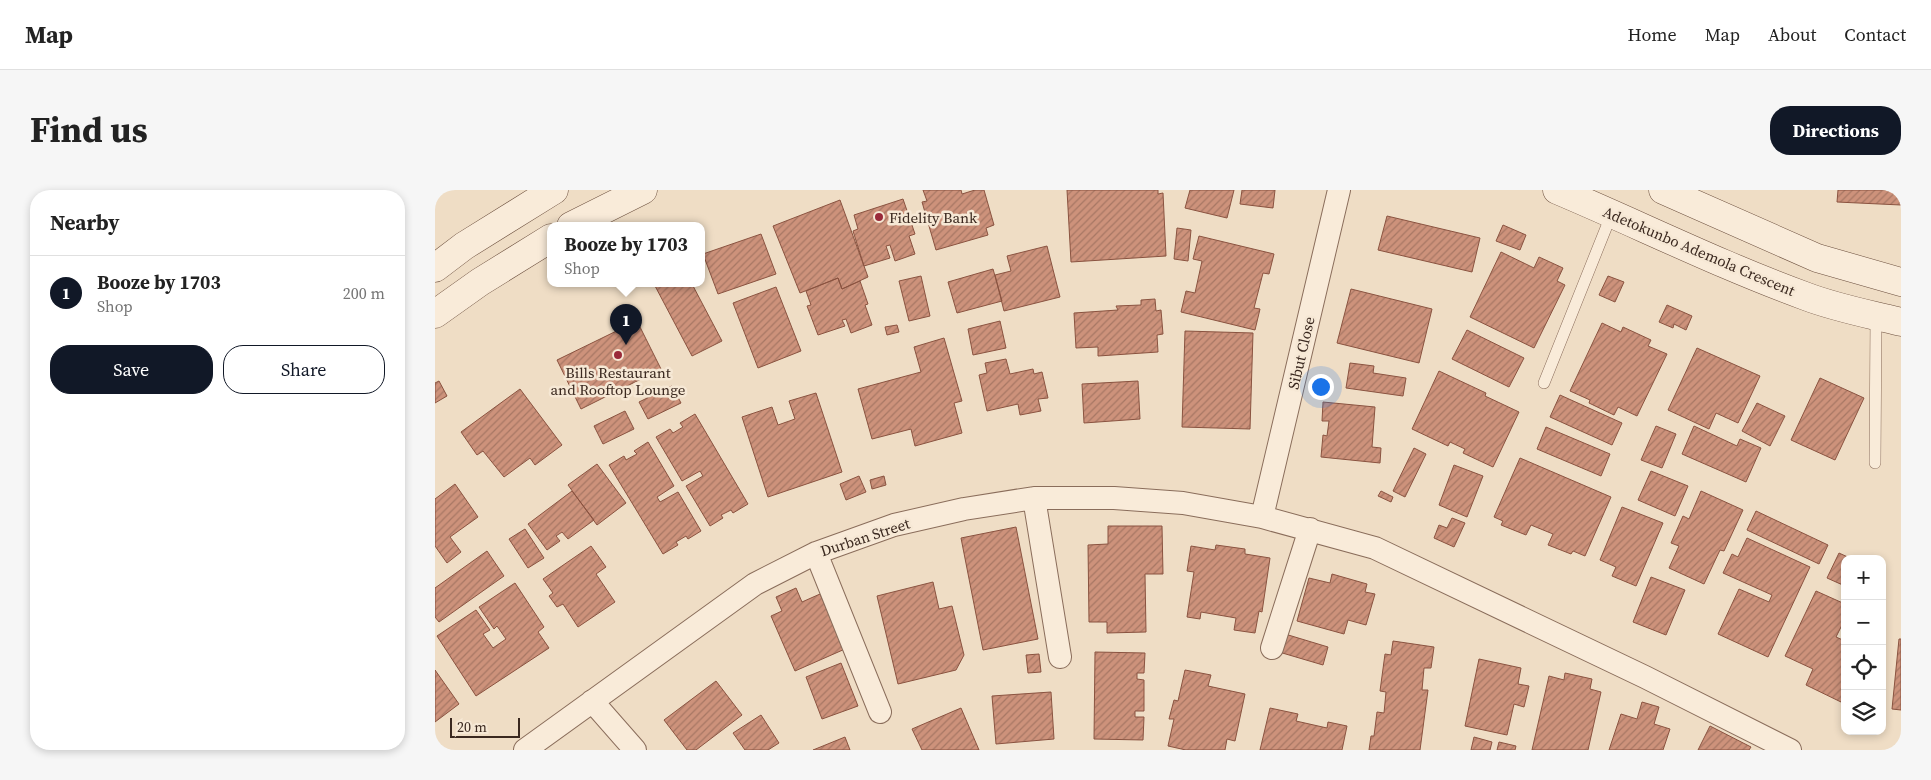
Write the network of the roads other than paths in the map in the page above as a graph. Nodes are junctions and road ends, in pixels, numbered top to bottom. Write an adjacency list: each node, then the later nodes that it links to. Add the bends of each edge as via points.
1 (554, 190): 9 (main road, via 464,246)
2 (643, 190): 7 (main road)
3 (1339, 190): 16 (street, Sibut Close)
4 (1557, 190): 6 (main road, Adetokunbo Ademola Crescent)
5 (1663, 190): 10 (main road, via 1817,258)
6 (1612, 213): 12 (main road, Adetokunbo Ademola Crescent, via 1722,264 1808,298); 13 (lane)
7 (579, 222)
8 (547, 240): 11 (main road)
9 (435, 268)
10 (1901, 282)
11 (435, 314)
12 (1889, 319): 14 (lane)
13 (1544, 383)
14 (1875, 463)
15 (1035, 498): 16 (street, Durban Street, via 1124,498); 18 (street, Durban Street, via 964,509 894,525); 20 (street)
16 (1262, 516): 17 (street, Durban Street)
17 (1310, 529): 19 (street); 25 (street, Durban Street, via 1375,548)
18 (816, 553): 21 (street, Durban Street, via 755,584); 22 (street)
19 (1272, 648)
20 (1060, 657)
21 (593, 701): 23 (street, Durban Street); 24 (street)
22 (880, 712)
23 (525, 750)
24 (635, 750)
25 (1790, 750)

